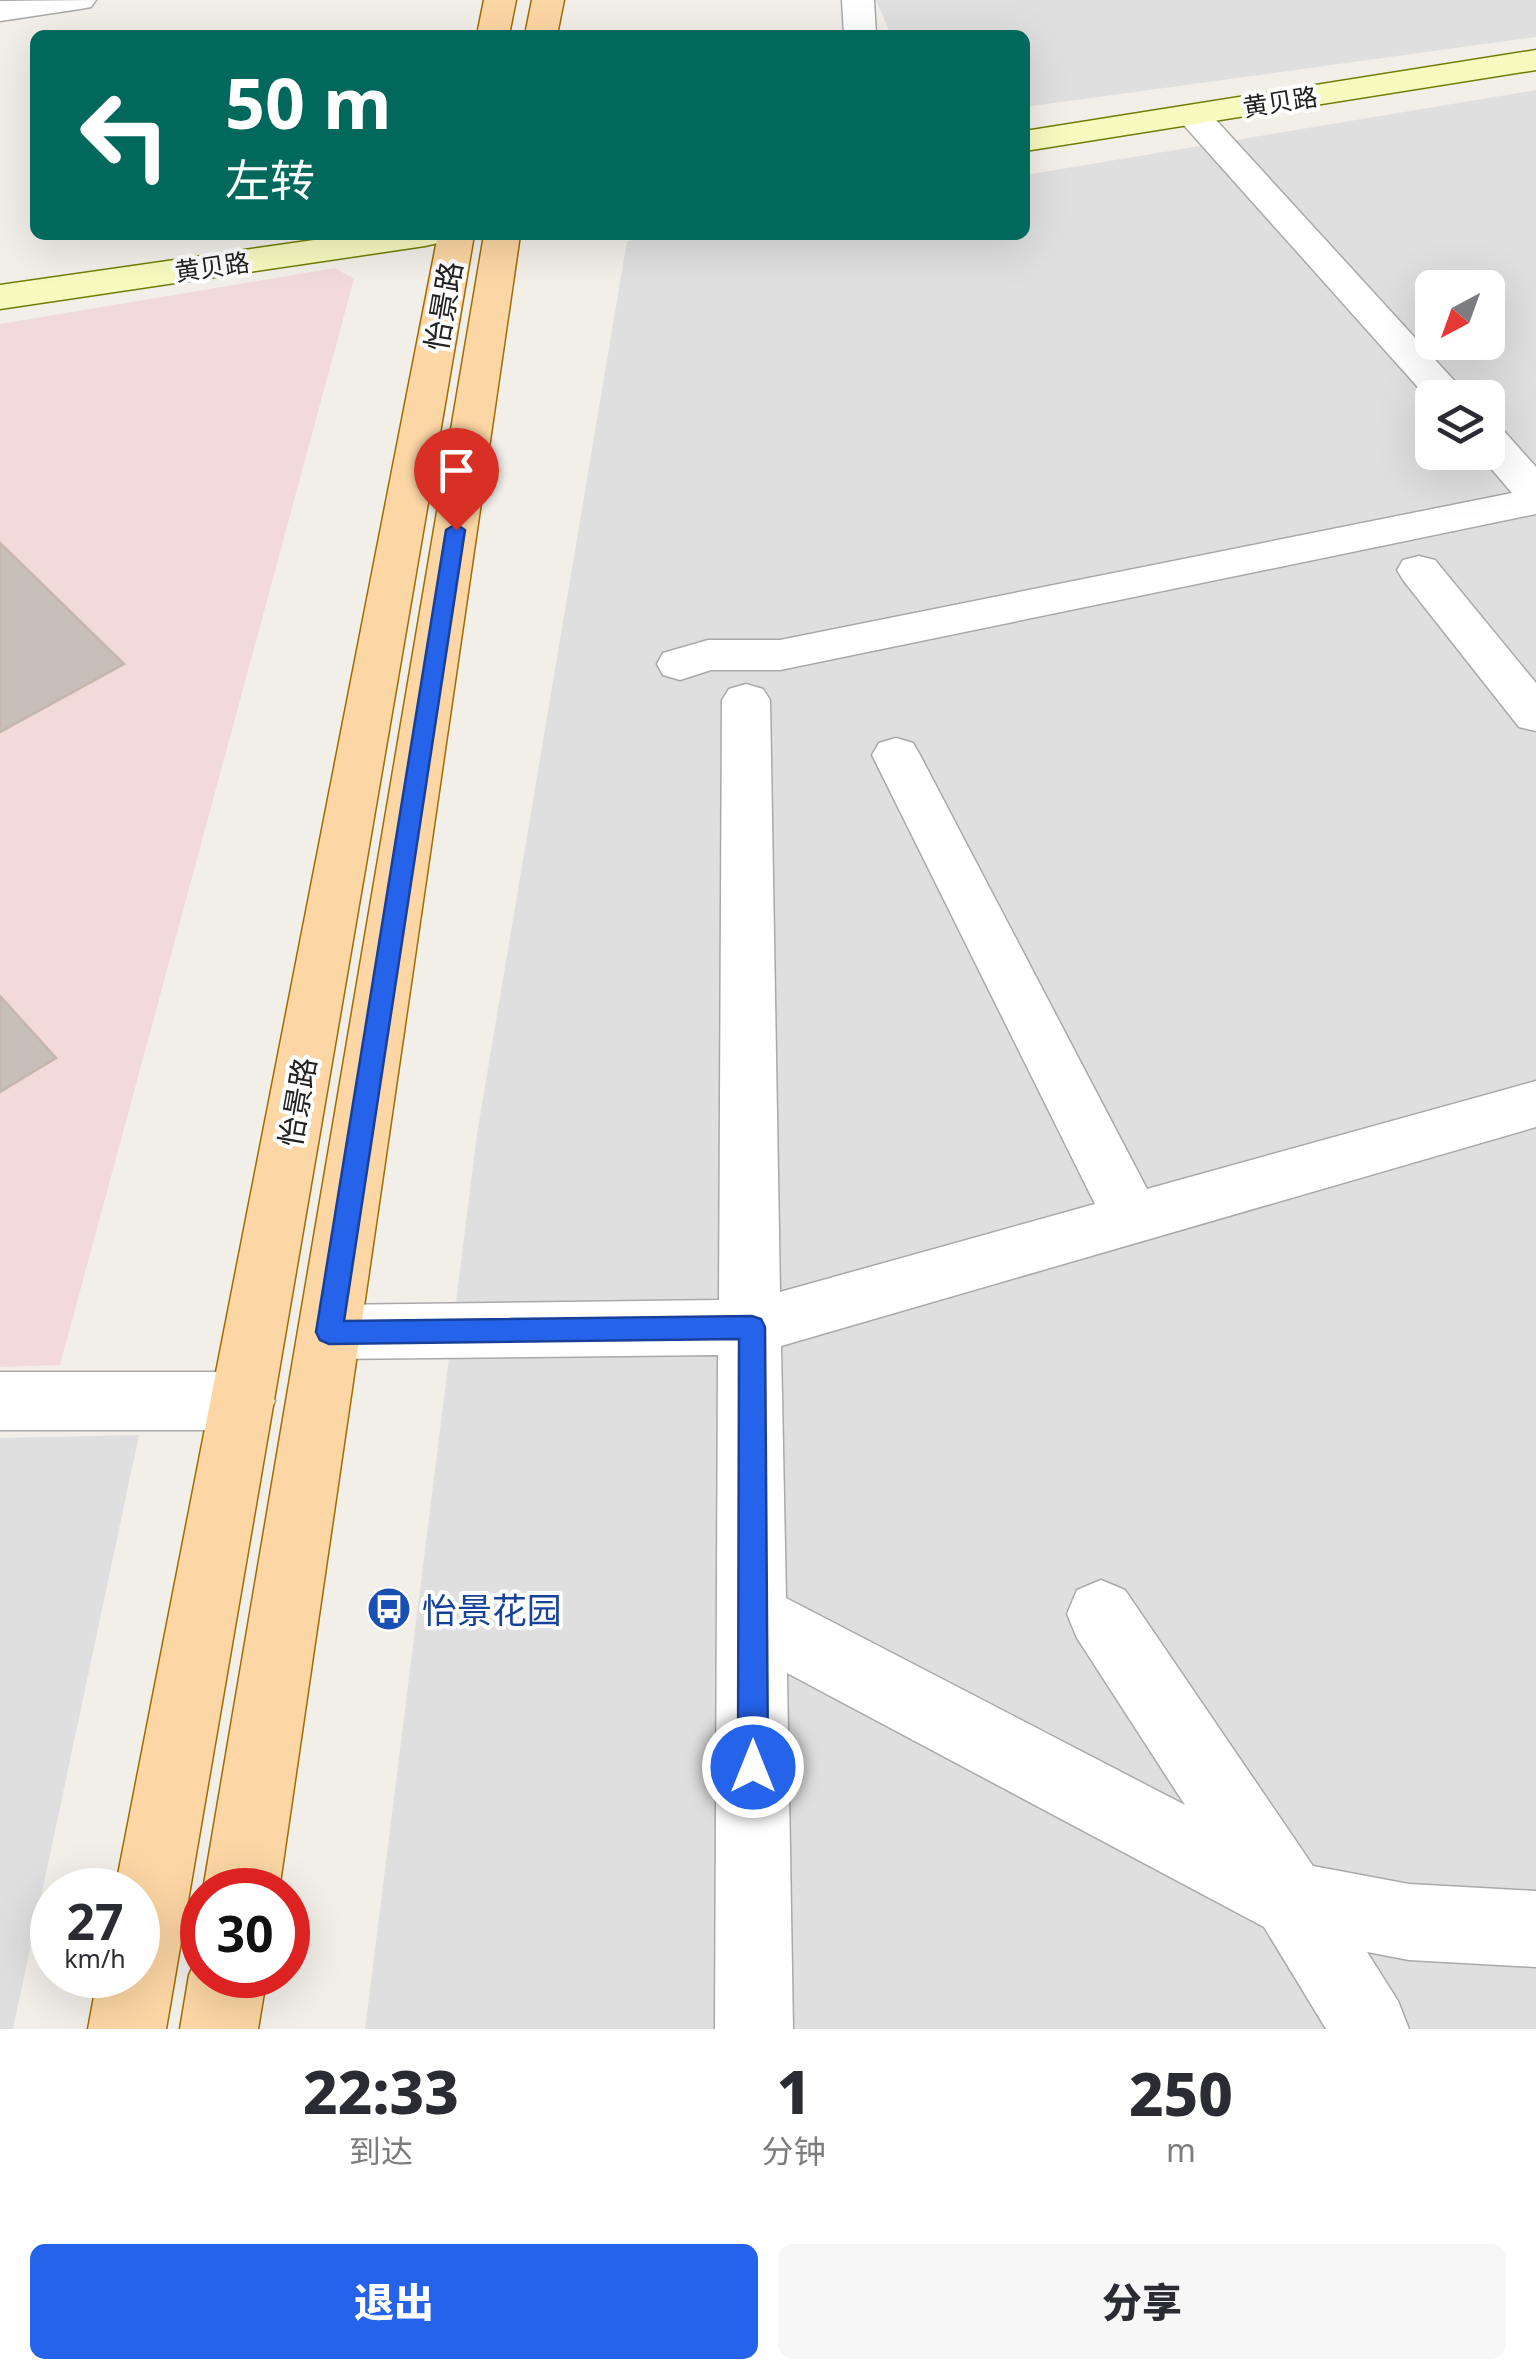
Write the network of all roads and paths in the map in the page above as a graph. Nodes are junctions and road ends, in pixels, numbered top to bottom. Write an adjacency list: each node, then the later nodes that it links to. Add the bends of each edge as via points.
1 (80, 0): 5 (street)
2 (500, 0): 6 (main road)
3 (548, 0): 7 (main road)
4 (858, 0): 8 (street)
5 (0, 11)
6 (494, 30)
7 (542, 30)
8 (860, 30)
9 (1536, 60): 10 (street, 黄贝路)
10 (1193, 114): 11 (street, 黄贝路); 16 (street)
11 (1030, 140)
12 (391, 240): 15 (street, 黄贝路)
13 (455, 240): 29 (main road, 怡景路)
14 (501, 240): 28 (main road, 怡景路)
15 (0, 297)
16 (1434, 380)
17 (1505, 459): 18 (street)
18 (1536, 493)
19 (1536, 501): 21 (street, via 780,655 708,655)
20 (1418, 570): 23 (street)
21 (680, 664)
22 (746, 700): 27 (street)
23 (1536, 716)
24 (896, 755): 26 (street)
25 (1536, 1104): 26 (street)
26 (1132, 1218): 27 (street)
27 (752, 1327): 28 (street); 32 (street)
28 (329, 1332): 34 (main road, 怡景路)
29 (242, 1401): 30 (street); 33 (main road, 怡景路)
30 (0, 1402)
31 (1101, 1614): 35 (street)
32 (752, 1618): 35 (street); 41 (street)
33 (156, 1868)
34 (244, 1868)
35 (1291, 1900): 36 (street, via 1409,1922); 42 (street)
36 (1536, 1929)
37 (132, 1998): 39 (main road, 怡景路)
38 (225, 1998): 40 (main road)
39 (126, 2029)
40 (220, 2029)
41 (754, 2029)
42 (1370, 2029)

